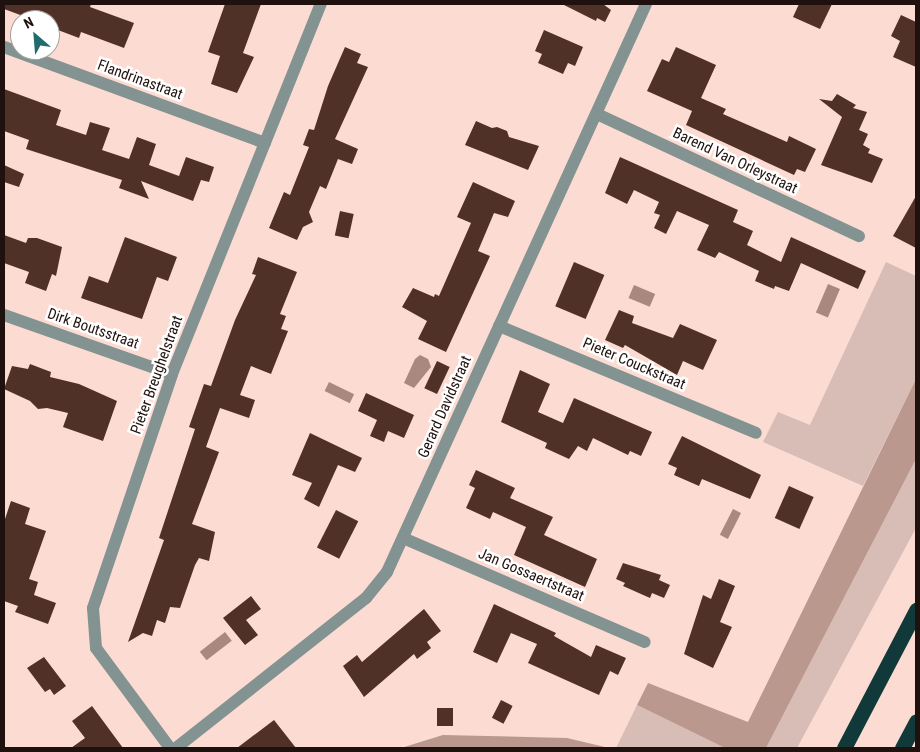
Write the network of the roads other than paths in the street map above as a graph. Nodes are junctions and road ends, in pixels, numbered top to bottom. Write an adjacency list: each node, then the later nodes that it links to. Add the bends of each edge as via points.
1 (321, 4): 5 (street, Pieter Breughelstraat)
2 (646, 4): 4 (street, Gerard Davidstraat)
3 (4, 47): 5 (street, Flandrinastraat)
4 (597, 114): 6 (street, Barend Van Orleystraat); 8 (street, Gerard Davidstraat)
5 (265, 143): 9 (street, Pieter Breughelstraat)
6 (859, 236)
7 (4, 316): 9 (street, Dirk Boutsstraat)
8 (499, 326): 10 (street, Pieter Couckstraat); 11 (street, Gerard Davidstraat)
9 (172, 374): 15 (street, Pieter Breughelstraat, via 93,608 96,648)
10 (756, 433)
11 (403, 538): 13 (street, Jan Gossaertstraat); 16 (street, Gerard Davidstraat, via 387,572 366,598)
12 (916, 610): 17 (highway)
13 (645, 642)
14 (916, 722): 18 (highway)
15 (170, 748)
16 (176, 748)
17 (844, 748)
18 (902, 748)

